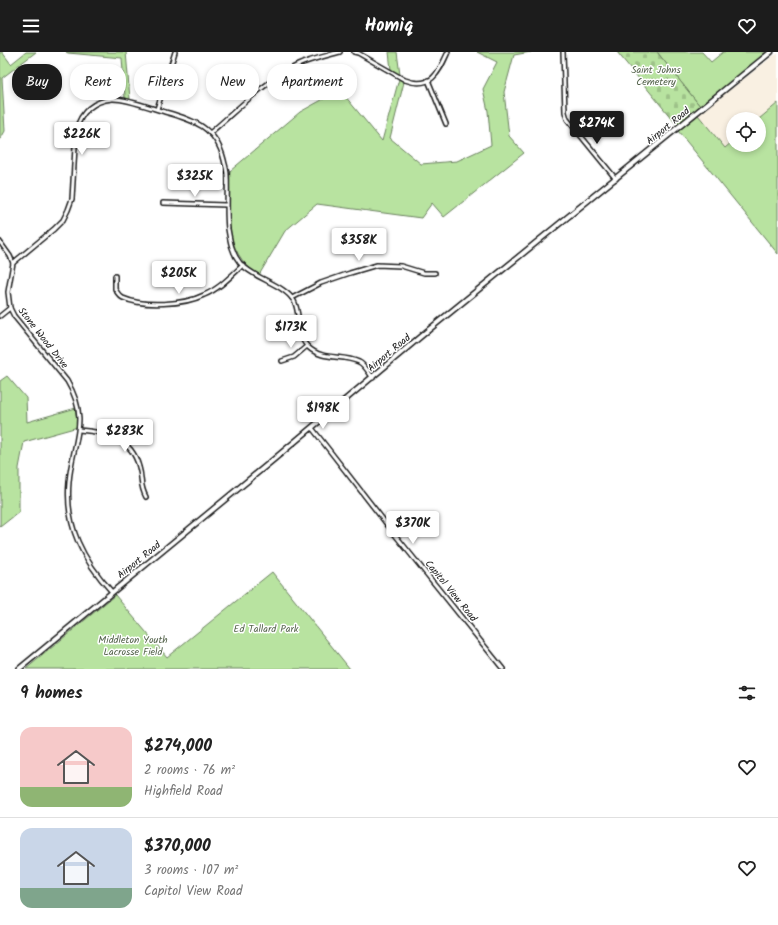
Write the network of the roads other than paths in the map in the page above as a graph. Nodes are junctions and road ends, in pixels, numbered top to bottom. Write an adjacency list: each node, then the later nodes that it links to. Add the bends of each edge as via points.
1 (175, 52): 8 (street)
2 (340, 52): 10 (street, via 299,65 281,75)
3 (354, 52): 7 (street, via 405,80 414,83)
4 (448, 52): 7 (street, via 438,72)
5 (562, 52): 11 (street, via 564,112)
6 (771, 52): 11 (street, Airport Road)
7 (428, 80): 9 (street)
8 (157, 109): 10 (street, via 187,118); 15 (street, via 118,99 93,104 88,109 78,122 76,130 72,199 68,210 54,229)
9 (446, 124)
10 (210, 133): 13 (street, via 221,147 227,173)
11 (616, 179): 24 (street, Airport Road, via 426,332)
12 (163, 203): 13 (street)
13 (226, 205): 16 (street, via 230,244)
14 (0, 242): 15 (street)
15 (13, 263): 20 (street, Stone Wood Drive, via 8,292)
16 (243, 265): 18 (street, via 209,293 180,303 147,303 123,298 115,289); 19 (street, via 249,272)
17 (435, 273): 19 (street, via 424,273 401,266 377,265 321,283)
18 (115, 276)
19 (292, 298): 22 (street)
20 (10, 308): 21 (street); 26 (street, Stone Wood Drive, via 73,391 78,403)
21 (0, 316)
22 (306, 346): 23 (street, via 294,356); 24 (street, via 317,355 359,362)
23 (282, 361)
24 (373, 378): 25 (street, Airport Road)
25 (312, 428): 28 (street, Airport Road); 30 (street, Capitol View Road)
26 (78, 430): 27 (street, via 110,435 125,442 135,455 140,469 141,488); 28 (street, Stone Wood Drive, via 69,480 69,510 80,547)
27 (146, 497)
28 (112, 592): 29 (street, Airport Road)
29 (19, 669)
30 (503, 669)

